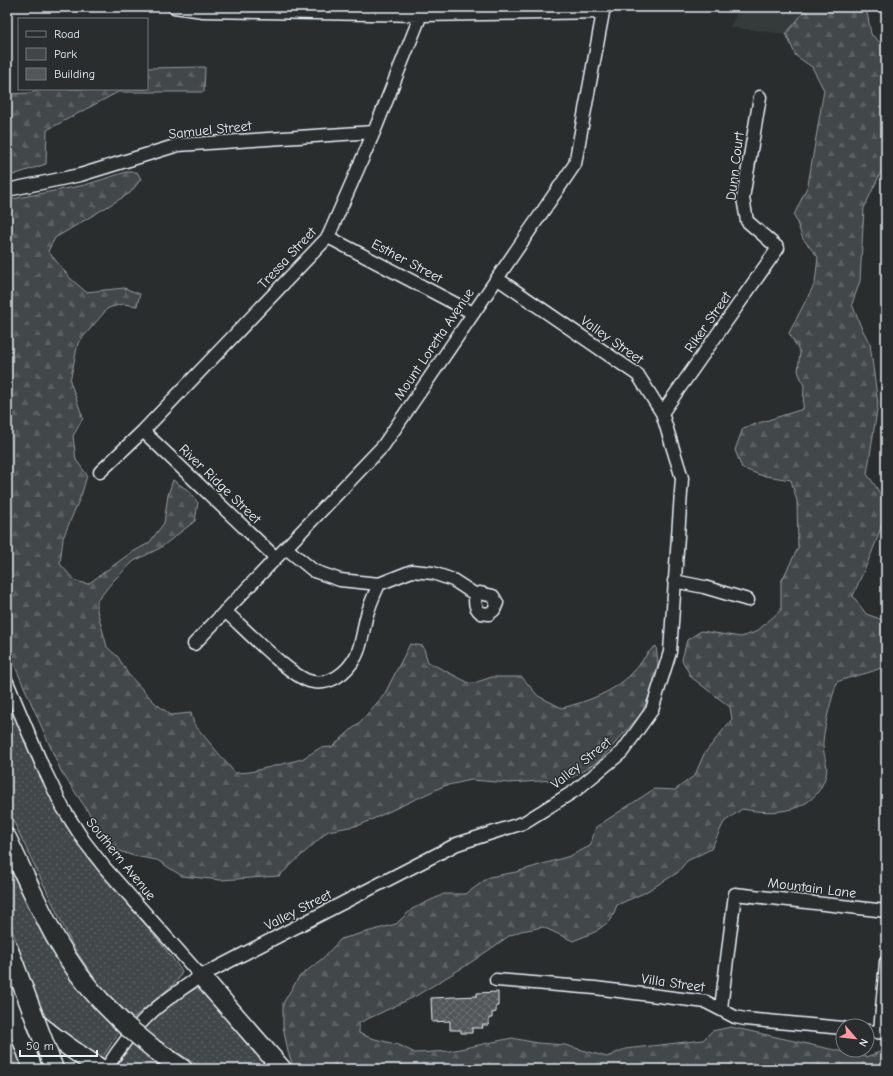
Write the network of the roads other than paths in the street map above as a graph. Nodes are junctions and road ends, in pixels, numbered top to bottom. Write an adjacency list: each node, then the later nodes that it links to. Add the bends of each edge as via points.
1 (174, 7): 3 (street, via 203,11)
2 (604, 10): 3 (street); 9 (street, Mount Loretta Avenue, via 575,164)
3 (422, 11): 5 (street, Tressa Street)
4 (760, 97): 8 (street, Dunn Court, via 743,198 747,221)
5 (374, 132): 6 (street, Samuel Street, via 178,145 80,175); 7 (street, Tressa Street)
6 (7, 190)
7 (328, 237): 10 (street, Esther Street); 12 (street, Tressa Street)
8 (778, 248): 11 (street, Riker Street)
9 (498, 278): 10 (street, Mount Loretta Avenue); 11 (street, Valley Street, via 638,375)
10 (473, 313): 14 (street, Mount Loretta Avenue, via 383,446)
11 (662, 413): 16 (street, Valley Street, via 682,478)
12 (143, 431): 13 (street, Tressa Street); 15 (street, River Ridge Street)
13 (100, 472)
14 (286, 548): 15 (street, Mount Loretta Avenue); 17 (street, via 304,564 326,576)
15 (276, 558): 20 (street, Mount Loretta Avenue)
16 (674, 581): 19 (street); 27 (street, Valley Street, via 670,652 652,710 622,752 576,790 523,823 458,844)
17 (379, 584): 18 (street, via 412,571 433,573 453,580); 20 (street, via 369,606 356,657 347,670 336,678 323,682 309,681 291,670)
18 (476, 595)
19 (748, 600)
20 (225, 611): 21 (street, Mount Loretta Avenue)
21 (194, 644)
22 (7, 682): 27 (street, Southern Avenue, via 42,765 63,808 84,841)
23 (7, 838): 38 (highway, bridge, via 73,968 125,1024 155,1050)
24 (886, 911): 31 (street, Mountain Lane, via 735,894)
25 (7, 945): 35 (highway, bridge)
26 (886, 962): 33 (street)
27 (201, 976): 37 (street, Valley Street, via 165,1000 145,1018 129,1035); 39 (highway)
28 (496, 980): 31 (street, Villa Street, via 595,988 712,1003)
29 (7, 995): 36 (highway, via 75,1052)
30 (7, 1000): 34 (highway)
31 (721, 1008): 32 (street, Villa Street, via 735,1017 745,1019)
32 (835, 1027)
33 (883, 1033)
34 (33, 1069)
35 (54, 1069)
36 (101, 1069)
37 (106, 1069)
38 (183, 1069)
39 (282, 1069)

